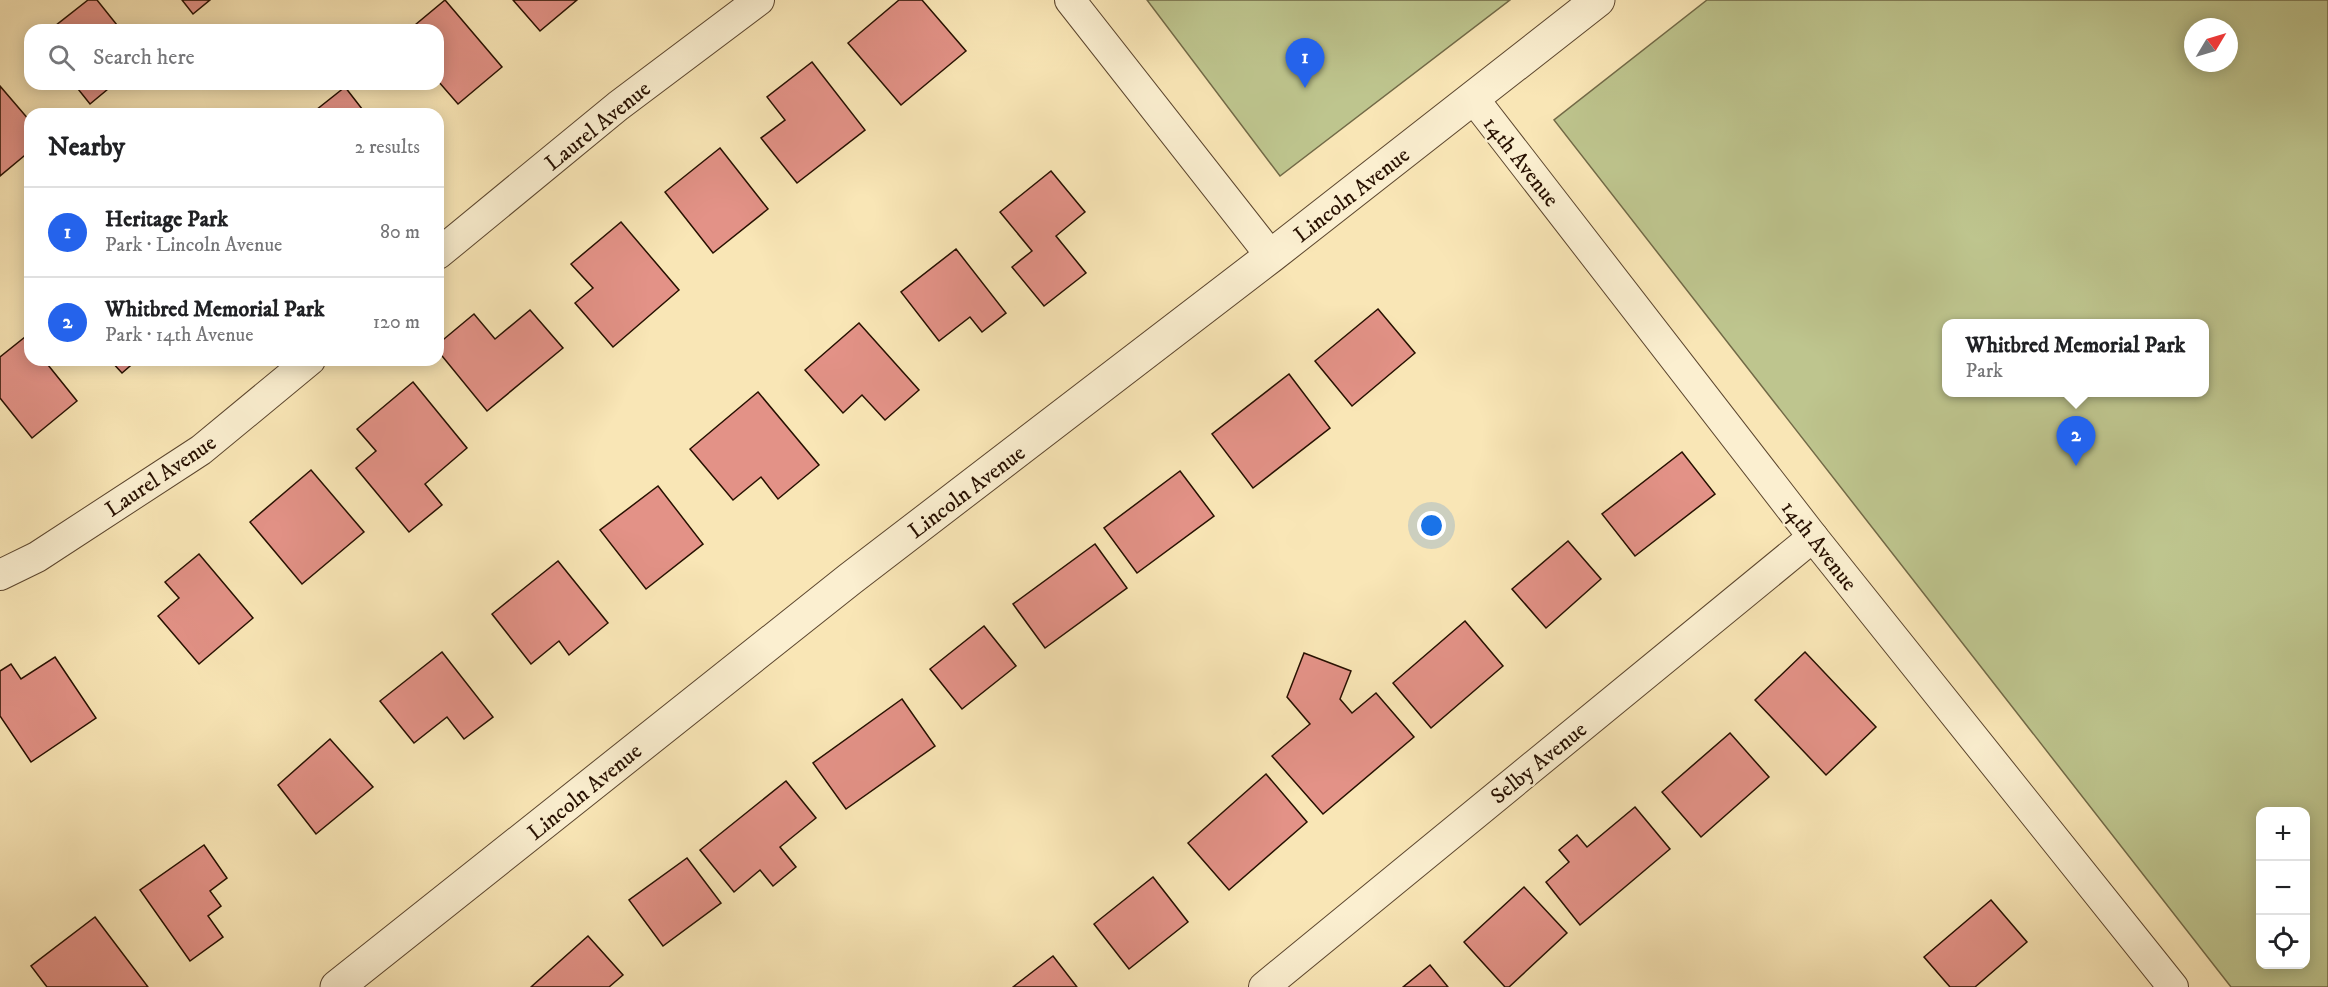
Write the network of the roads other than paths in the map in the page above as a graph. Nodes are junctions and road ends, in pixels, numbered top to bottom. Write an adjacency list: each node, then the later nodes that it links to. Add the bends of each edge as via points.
1 (759, 0): 5 (street, Laurel Avenue, via 618,106)
2 (1070, 0): 6 (street)
3 (1598, 0): 4 (street, Lincoln Avenue)
4 (1473, 98): 6 (street, Lincoln Avenue); 8 (street, 14th Avenue)
5 (444, 249)
6 (1271, 256): 11 (street, Lincoln Avenue, via 850,579)
7 (303, 366): 9 (street, Laurel Avenue, via 201,450 37,557)
8 (1813, 537): 10 (street, 14th Avenue); 12 (street, Selby Avenue)
9 (0, 575)
10 (2162, 983)
11 (337, 987)
12 (1264, 987)

